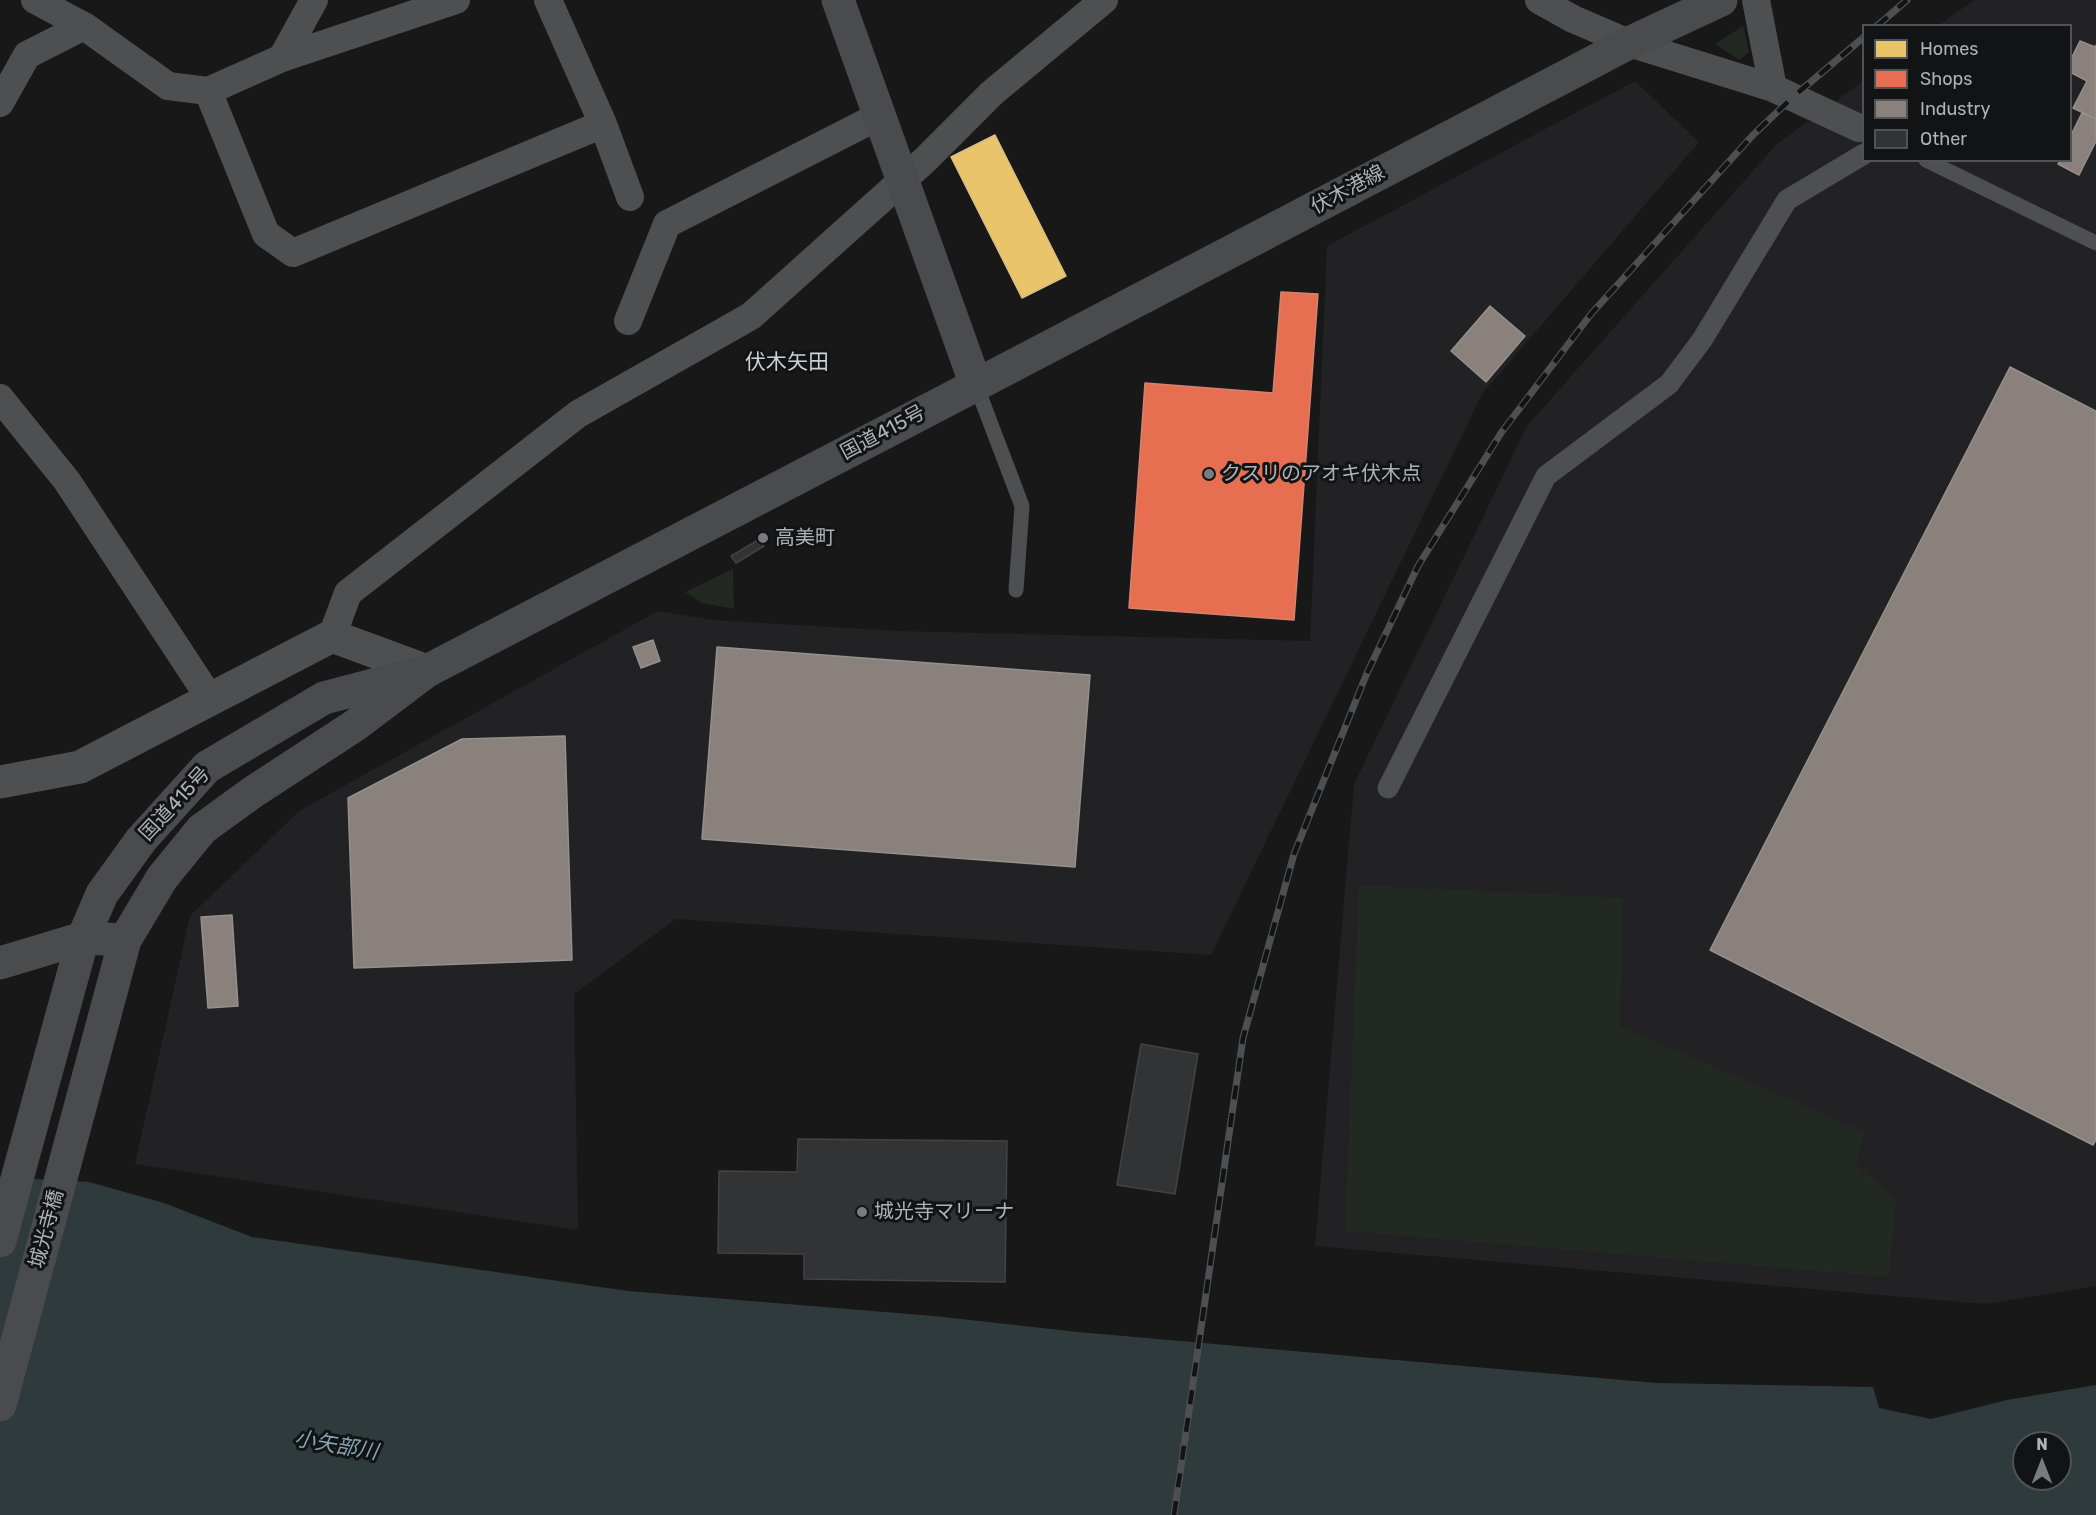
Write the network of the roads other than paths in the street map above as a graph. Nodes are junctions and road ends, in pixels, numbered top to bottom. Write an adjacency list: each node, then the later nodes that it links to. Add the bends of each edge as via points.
1 (35, 0): 10 (street)
2 (314, 0): 12 (street)
3 (456, 0): 12 (street)
4 (548, 0): 17 (street)
5 (838, 0): 16 (highway)
6 (1104, 0): 20 (street, via 992,93)
7 (1539, 0): 11 (street)
8 (1721, 0): 11 (main road, 伏木港線)
9 (1755, 0): 13 (street)
10 (84, 26): 14 (street, via 168,86); 15 (street, via 27,55)
11 (1629, 43): 13 (street); 24 (main road, 伏木港線)
12 (282, 58): 14 (street)
13 (1773, 88): 18 (street)
14 (208, 91): 17 (street, via 266,234 293,253)
15 (0, 103)
16 (881, 115): 20 (highway); 23 (street, via 668,224)
17 (603, 124): 21 (street)
18 (1862, 138): 31 (street, via 1787,200 1702,340 1669,384 1546,476)
19 (1930, 162): 22 (lane)
20 (903, 180): 24 (highway); 27 (street, via 751,316 578,414 348,593)
21 (630, 196)
22 (2096, 243)
23 (628, 321)
24 (976, 385): 26 (lane, via 1022,506); 28 (highway, 国道415号)
25 (0, 398): 29 (street, via 67,481)
26 (1016, 590)
27 (332, 636): 28 (street); 29 (street)
28 (427, 671): 32 (highway, 国道415号, via 324,698 207,767 141,840 102,894); 33 (highway, 国道415号, via 354,726 202,829 162,878)
29 (211, 700): 30 (street, via 80,767)
30 (0, 782)
31 (1388, 788)
32 (83, 938): 33 (main road); 34 (main road); 36 (highway, 国道415号)
33 (125, 940): 35 (highway, 国道415号)
34 (0, 963)
35 (94, 1053): 37 (highway, 城光寺橋)
36 (0, 1241)
37 (0, 1405)

